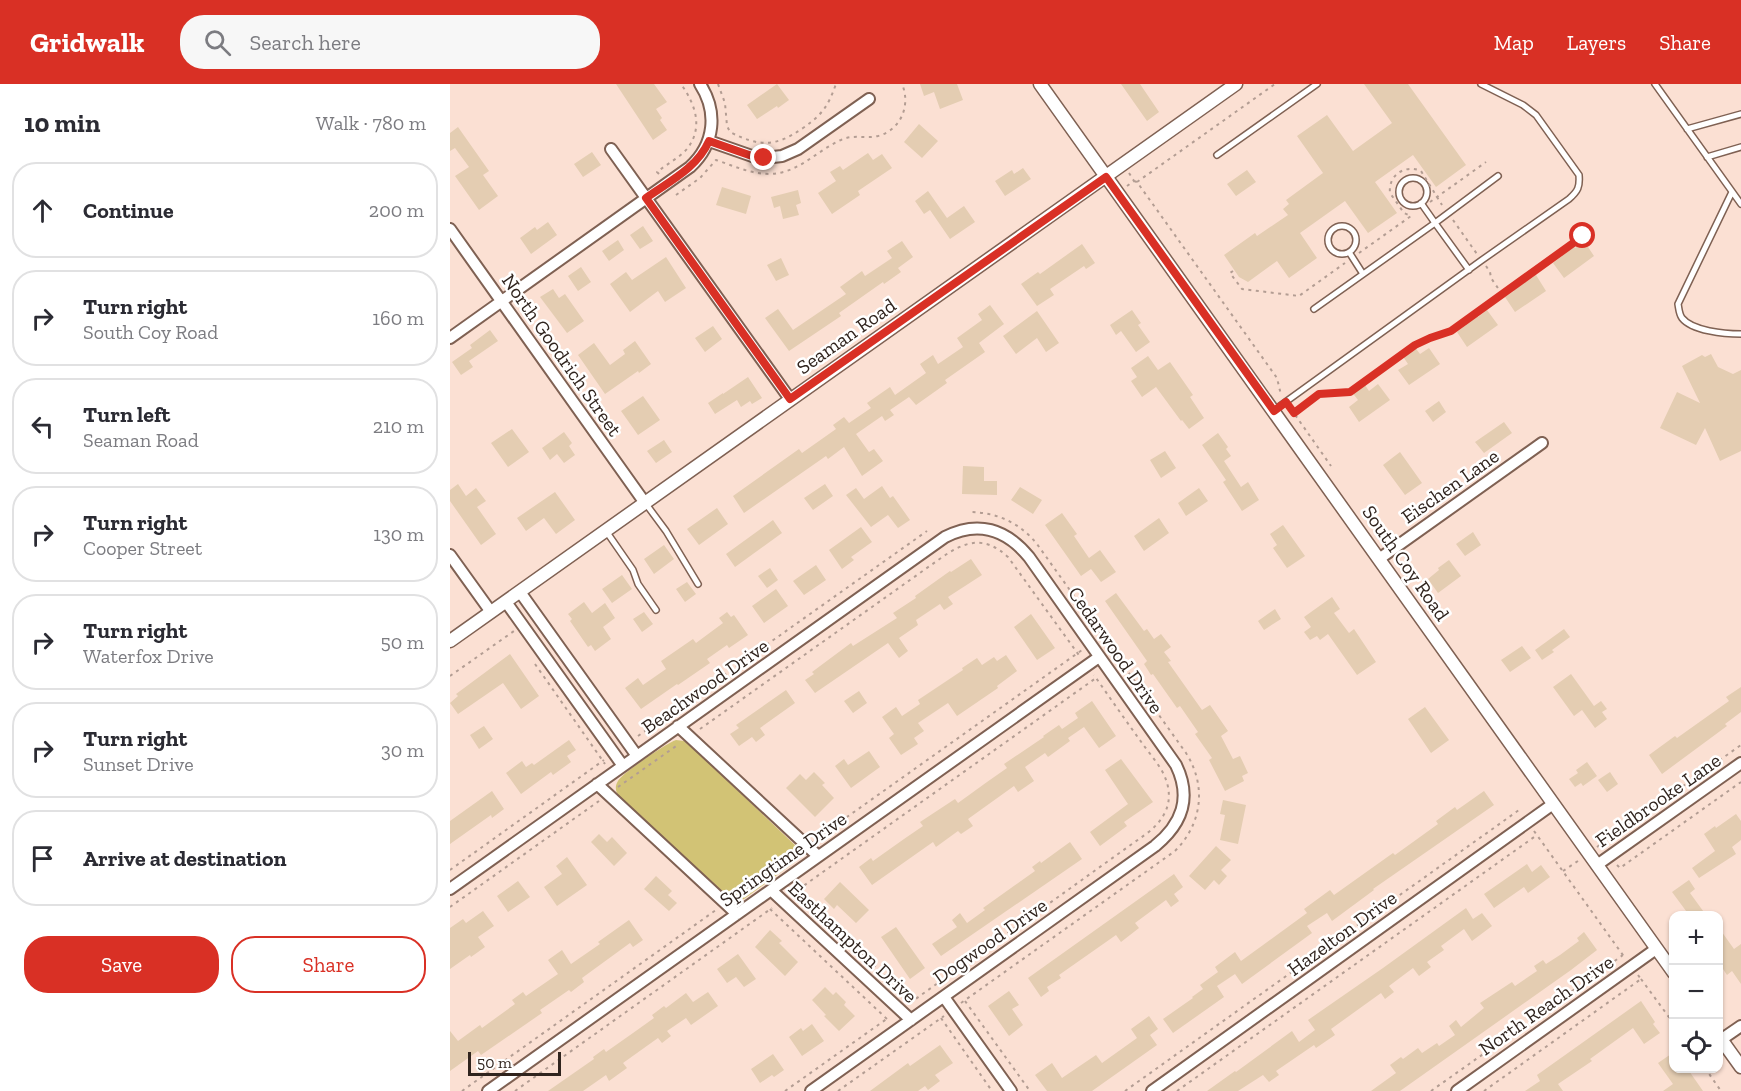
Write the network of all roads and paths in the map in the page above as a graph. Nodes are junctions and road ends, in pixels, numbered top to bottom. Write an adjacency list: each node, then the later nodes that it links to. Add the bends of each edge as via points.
1 (681, 84): 24 (path, via 694,104 696,129 686,149 657,172)
2 (700, 84): 14 (street, via 712,115)
3 (718, 84): 4 (path, via 730,132 770,143 788,138 820,115)
4 (836, 84)
5 (1040, 84): 22 (street, South Coy Road)
6 (1236, 84): 20 (street, Seaman Road)
7 (1275, 84): 23 (path)
8 (1317, 84): 17 (lane)
9 (1481, 84): 36 (lane, via 1536,115 1579,175 1580,185 1569,199)
10 (1655, 84): 13 (lane)
11 (869, 99): 14 (street, via 782,156 758,157)
12 (1741, 114): 13 (lane)
13 (1687, 129): 18 (lane)
14 (709, 141): 24 (street, via 698,159)
15 (1741, 147): 18 (lane)
16 (611, 149): 28 (street)
17 (1217, 155)
18 (1707, 157): 25 (lane)
19 (1486, 162): 27 (path)
20 (1123, 165): 22 (street, Seaman Road); 23 (path)
21 (1498, 176): 31 (lane)
22 (1106, 177): 26 (street, South Coy Road); 45 (street, Seaman Road)
23 (1136, 181): 26 (path); 46 (path, via 1277,378)
24 (666, 184): 28 (street)
25 (1732, 192): 30 (lane); 43 (lane, via 1678,304 1684,320 1715,333)
26 (1118, 193): 47 (street, South Coy Road)
27 (1437, 197): 31 (path); 35 (path, via 1419,170 1407,168 1399,172 1390,184 1390,193 1404,213 1411,216)
28 (646, 198): 41 (street); 45 (street)
29 (1421, 203): 29 (lane, via 1425,185 1409,178 1400,187 1402,201 1410,206); 32 (lane)
30 (1741, 204)
31 (1448, 213): 32 (lane); 36 (path)
32 (1435, 223): 37 (lane); 39 (lane)
33 (450, 229): 41 (street, North Goodrich Street)
34 (1583, 236): 40 (path)
35 (1351, 255): 35 (lane, via 1356,242 1354,233 1348,227 1335,228 1329,235 1331,249); 38 (path, via 1299,296 1242,289 1230,273); 39 (lane)
36 (1482, 260): 37 (lane); 40 (path)
37 (1469, 270): 46 (lane)
38 (1233, 271)
39 (1364, 274): 42 (lane)
40 (1502, 294): 48 (path, via 1451,331 1415,345 1350,392 1319,394)
41 (502, 302): 44 (street); 51 (street, North Goodrich Street)
42 (1314, 309)
43 (1741, 334)
44 (450, 338)
45 (790, 399): 51 (street, Seaman Road)
46 (1286, 402): 47 (lane); 48 (path)
47 (1274, 411): 57 (street, South Coy Road)
48 (1294, 413): 50 (path)
49 (1542, 443): 57 (street, Eischen Lane)
50 (1331, 466)
51 (645, 503): 54 (street, Seaman Road); 58 (lane)
52 (968, 512): 113 (path, via 999,516 1032,538 1186,753 1196,772 1200,795 1193,825 1174,851)
53 (986, 529): 67 (street, Cedarwood Drive, via 1003,534 1023,550); 73 (street, Beachwood Drive, via 964,529 945,537)
54 (606, 531): 59 (street, Seaman Road); 61 (lane)
55 (927, 531): 75 (path)
56 (450, 555): 62 (street)
57 (1379, 559): 85 (street, South Coy Road)
58 (698, 584)
59 (520, 592): 60 (street, Seaman Road); 78 (street)
60 (506, 602): 62 (street, Seaman Road); 80 (street)
61 (656, 610)
62 (491, 612): 64 (street, Seaman Road)
63 (512, 632): 71 (path)
64 (450, 641)
65 (1082, 650): 66 (path)
66 (1078, 653): 68 (path); 74 (path, via 1008,557 991,545 967,543 953,549); 88 (path)
67 (1099, 657): 86 (street, Cedarwood Drive, via 1176,765 1184,793); 90 (street, Springtime Drive)
68 (1082, 659)
69 (532, 660): 93 (path, via 605,761)
70 (1092, 673): 72 (path)
71 (450, 676)
72 (1096, 678): 98 (path); 114 (path, via 1166,779 1167,809 1146,834)
73 (678, 726): 78 (street, Beachwood Drive); 90 (street, Easthampton Drive)
74 (695, 733)
75 (634, 738)
76 (683, 741): 83 (path)
77 (1741, 745): 91 (path, via 1602,844)
78 (637, 756): 80 (street, Beachwood Drive)
79 (1741, 763): 91 (street, Fieldbrooke Lane)
80 (623, 766): 82 (street, Beachwood Drive)
81 (1741, 782): 91 (path, via 1620,868)
82 (597, 784): 96 (street, Beachwood Drive); 106 (street)
83 (616, 789)
84 (603, 798): 103 (path)
85 (1553, 804): 92 (street, South Coy Road); 135 (street, Hazelton Drive)
86 (1182, 813): 112 (street, Dogwood Drive, via 1170,833 1155,846)
87 (1537, 835): 136 (path)
88 (811, 842)
89 (798, 852): 100 (path)
90 (818, 856): 97 (street, Springtime Drive)
91 (1610, 856): 92 (street, Fieldbrooke Lane)
92 (1597, 866): 107 (street, South Coy Road)
93 (450, 870)
94 (1563, 871): 108 (path)
95 (792, 888): 98 (path)
96 (450, 889)
97 (771, 890): 106 (street, Springtime Drive); 120 (street, Easthampton Drive)
98 (795, 892): 99 (path); 114 (path)
99 (791, 895)
100 (730, 900)
101 (765, 906): 105 (path)
102 (775, 906): 105 (path)
103 (450, 907)
104 (718, 909): 126 (path)
105 (770, 910): 128 (path); 129 (path, via 889,1018)
106 (737, 914): 127 (street, Springtime Drive)
107 (1656, 949): 109 (street, South Coy Road); 110 (street, North Reach Drive)
108 (1623, 955): 110 (path); 137 (path)
109 (1669, 966)
110 (1632, 967): 111 (path); 138 (street, North Reach Drive)
111 (1641, 979): 119 (path); 139 (path)
112 (944, 997): 120 (street, Dogwood Drive); 133 (street, Easthampton Drive)
113 (966, 1000): 116 (path); 134 (path)
114 (913, 1001): 115 (path)
115 (907, 1005)
116 (959, 1005)
117 (947, 1014): 118 (path)
118 (941, 1018): 131 (path); 132 (path)
119 (1670, 1019)
120 (911, 1020): 130 (street, Dogwood Drive)
121 (1741, 1026): 122 (street)
122 (1723, 1035)
123 (1723, 1041): 124 (street)
124 (1741, 1067)
125 (1708, 1073): 140 (path)
126 (462, 1091)
127 (488, 1091)
128 (515, 1091)
129 (786, 1091)
130 (811, 1091)
131 (838, 1091)
132 (992, 1091)
133 (1011, 1091)
134 (1030, 1091)
135 (1152, 1091)
136 (1177, 1091)
137 (1431, 1091)
138 (1457, 1091)
139 (1484, 1091)
140 (1721, 1091)

